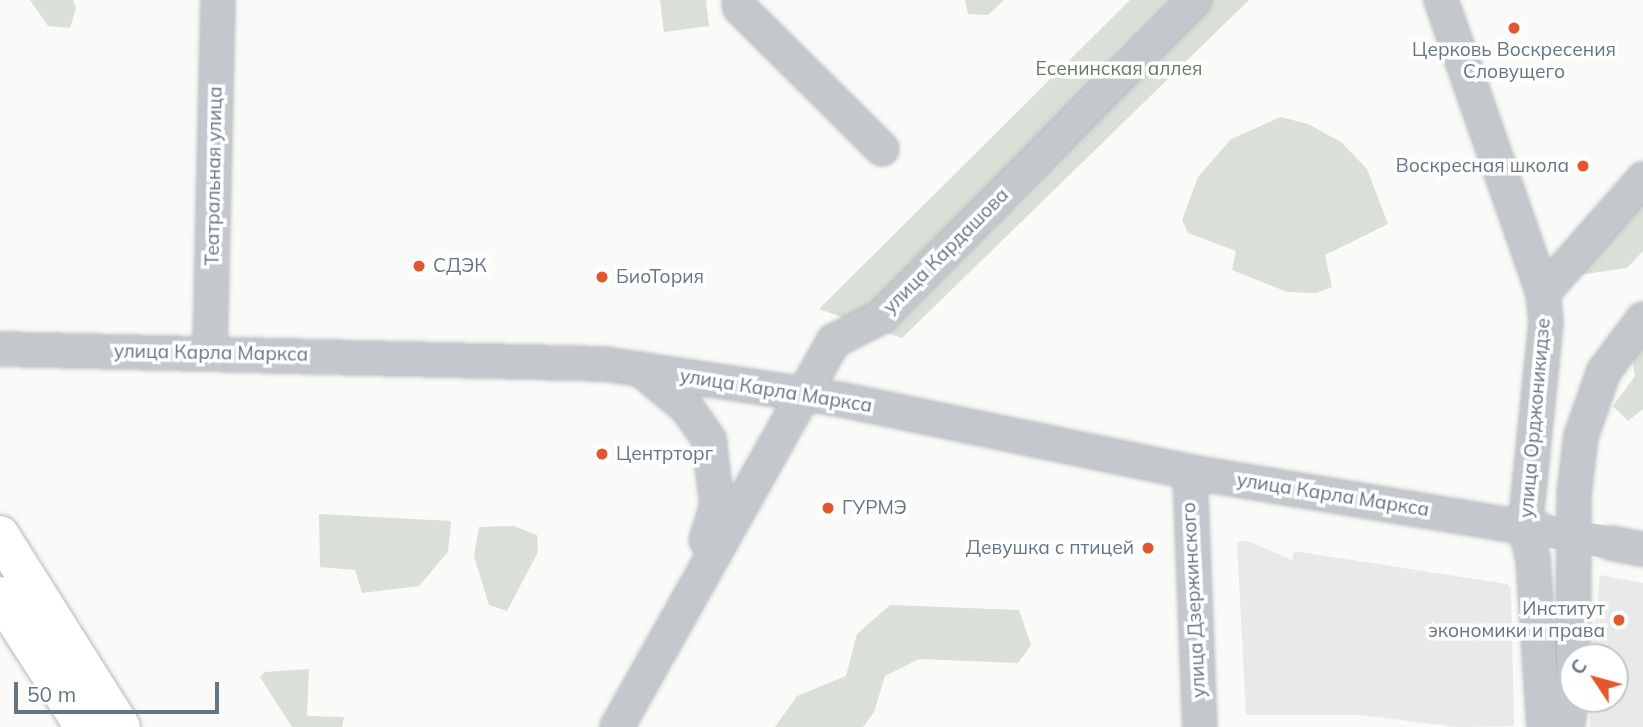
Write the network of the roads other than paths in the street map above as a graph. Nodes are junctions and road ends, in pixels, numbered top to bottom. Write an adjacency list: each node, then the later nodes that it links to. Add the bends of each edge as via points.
1 (218, 0): 10 (street, Театральная улица)
2 (739, 0): 5 (street, via 740,8)
3 (1195, 0): 12 (street, улица Кардашова, via 881,317 834,341)
4 (1441, 0): 7 (street, улица Орджоникидзе)
5 (882, 149)
6 (1643, 179): 7 (street)
7 (1543, 293): 14 (street, улица Орджоникидзе, via 1546,322)
8 (1643, 319): 24 (street, via 1604,370 1581,436 1574,494 1573,693)
9 (0, 349): 10 (street, улица Карла Маркса)
10 (210, 351): 11 (street, улица Карла Маркса)
11 (640, 369): 12 (street, улица Карла Маркса); 17 (street, улица Кардашова, via 687,408 709,440 717,505)
12 (803, 393): 13 (street, улица Карла Маркса); 17 (street, улица Кардашова)
13 (1189, 472): 14 (street, улица Карла Маркса); 22 (street, улица Дзержинского)
14 (1533, 528): 16 (street, улица Карла Маркса, bridge); 23 (street, улица Орджоникидзе)
15 (0, 535): 20 (main road)
16 (1643, 549)
17 (688, 595): 21 (street, улица Кардашова)
18 (0, 596): 19 (main road)
19 (84, 727)
20 (121, 727)
21 (617, 727)
22 (1200, 727)
23 (1544, 727)
24 (1567, 727)

